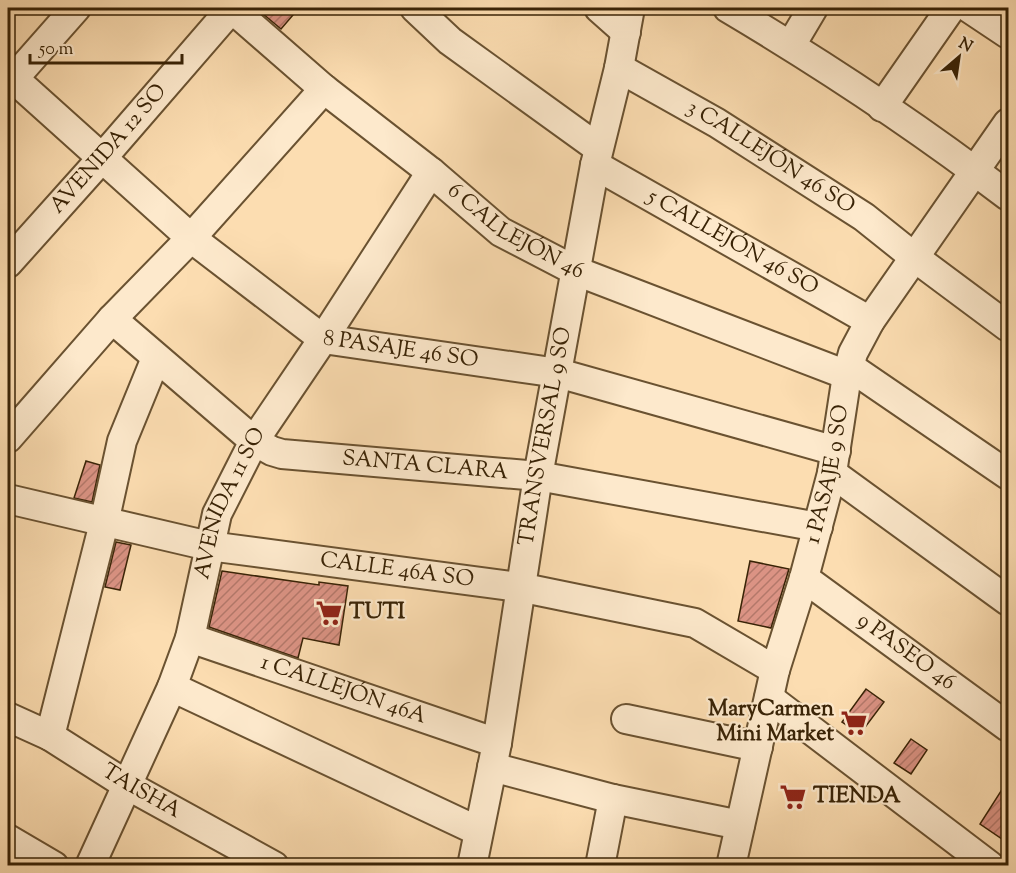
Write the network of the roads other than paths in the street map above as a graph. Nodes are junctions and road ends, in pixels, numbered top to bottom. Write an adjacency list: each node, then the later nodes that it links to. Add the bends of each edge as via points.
1 (76, 8): 13 (street)
2 (231, 8): 14 (street, 6 CALLEJÓN 46); 18 (street, AVENIDA 12 SO)
3 (415, 8): 17 (street, 5 CALLEJÓN 46 SO, via 450,41)
4 (599, 8): 9 (street)
5 (728, 8): 11 (street)
6 (813, 8): 11 (street)
7 (951, 8): 15 (street)
8 (969, 8): 10 (street)
9 (628, 20): 12 (street, TRANSVERSAL 9 SO)
10 (1008, 34)
11 (790, 45): 15 (street)
12 (619, 68): 17 (street, TRANSVERSAL 9 SO); 23 (street, 3 CALLEJÓN 46 SO, via 717,123 855,210)
13 (10, 82): 18 (street, 8 PASAJE 46 SO)
14 (324, 89): 20 (street, 6 CALLEJÓN 46); 22 (street)
15 (882, 106): 19 (street)
16 (1008, 123): 19 (street, 1 PASAJE 9 SO)
17 (597, 157): 25 (street, TRANSVERSAL 9 SO); 27 (street, 5 CALLEJÓN 46 SO)
18 (103, 158): 22 (street, 8 PASAJE 46 SO); 24 (street, AVENIDA 12 SO)
19 (976, 171): 21 (street); 23 (street, 1 PASAJE 9 SO)
20 (431, 172): 25 (street, 6 CALLEJÓN 46, via 501,232); 29 (street, AVENIDA 11 SO)
21 (1008, 196)
22 (191, 238): 26 (street); 29 (street, 8 PASAJE 46 SO)
23 (914, 257): 27 (street, 1 PASAJE 9 SO); 28 (street, 3 CALLEJÓN 46 SO)
24 (8, 263)
25 (576, 271): 31 (street, 6 CALLEJÓN 46); 32 (street, TRANSVERSAL 9 SO)
26 (112, 318): 30 (street, SANTA CLARA); 33 (street)
27 (870, 321): 31 (street, 1 PASAJE 9 SO, via 853,353)
28 (1008, 327)
29 (323, 339): 32 (street, 8 PASAJE 46 SO); 34 (street, AVENIDA 11 SO)
30 (156, 358): 34 (street, SANTA CLARA); 39 (street, via 122,441)
31 (849, 371): 35 (street, 1 PASAJE 9 SO); 36 (street)
32 (558, 373): 35 (street, 8 PASAJE 46 SO); 37 (street, TRANSVERSAL 9 SO)
33 (8, 438)
34 (254, 441): 37 (street, SANTA CLARA, via 282,454); 41 (street, AVENIDA 11 SO, via 218,514)
35 (834, 462): 40 (street, 1 PASAJE 9 SO); 44 (street)
36 (1008, 475)
37 (538, 476): 40 (street, SANTA CLARA); 43 (street, TRANSVERSAL 9 SO)
38 (8, 499): 39 (street, CALLE 46A SO)
39 (104, 523): 41 (street, CALLE 46A SO); 52 (street)
40 (818, 527): 42 (street, 1 PASAJE 9 SO)
41 (209, 546): 43 (street, CALLE 46A SO); 45 (street, AVENIDA 11 SO)
42 (804, 578): 46 (street, 1 PASAJE 9 SO); 51 (street, 9 PASEO 46)
43 (519, 587): 46 (street, CALLE 46A SO, via 695,623); 54 (street, TRANSVERSAL 9 SO)
44 (1008, 601)
45 (190, 638): 47 (street, AVENIDA 11 SO); 54 (street, 1 CALLEJÓN 46A)
46 (775, 670): 48 (street, 1 PASAJE 9 SO)
47 (172, 687): 55 (street, AVENIDA 11 SO); 58 (street)
48 (769, 698): 53 (street, 1 PASAJE 9 SO); 66 (street)
49 (8, 717): 52 (street, TAISHA)
50 (626, 719): 53 (street)
51 (1008, 728)
52 (50, 736): 55 (street, TAISHA)
53 (758, 747): 57 (street, 1 PASAJE 9 SO)
54 (494, 755): 56 (street, 1 CALLEJÓN 46A); 58 (street, TRANSVERSAL 9 SO)
55 (127, 785): 61 (street, AVENIDA 11 SO); 62 (street, TAISHA)
56 (613, 799): 57 (street, 1 CALLEJÓN 46A); 64 (street)
57 (740, 825): 65 (street, 1 PASAJE 9 SO)
58 (478, 831): 63 (street, TRANSVERSAL 9 SO)
59 (8, 839): 60 (street)
60 (54, 866)
61 (90, 866)
62 (274, 866)
63 (472, 866)
64 (600, 866)
65 (731, 866)
66 (990, 866)

